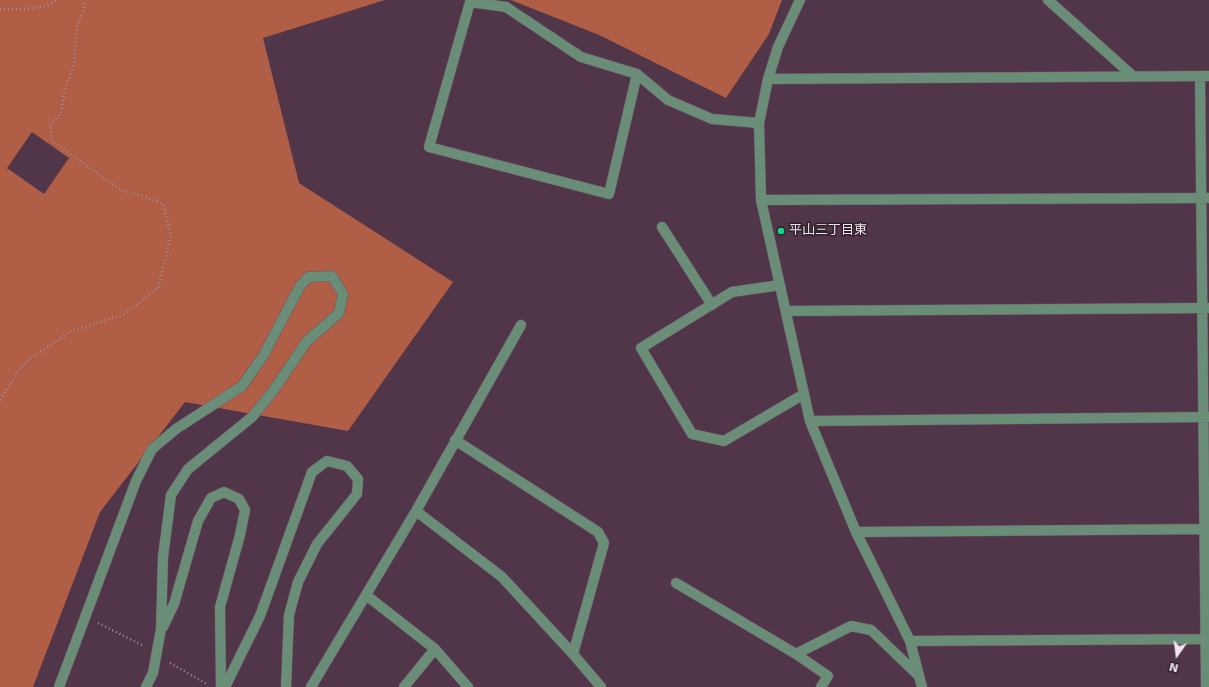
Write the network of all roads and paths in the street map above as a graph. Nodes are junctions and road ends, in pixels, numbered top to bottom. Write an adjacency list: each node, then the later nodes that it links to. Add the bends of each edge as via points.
1 (58, 0): 5 (path, via 50,5 20,10)
2 (84, 0): 20 (path, via 77,28 74,64 64,92 61,113 50,125 52,141 122,191 162,204 171,236 158,288 126,314 71,331 23,364)
3 (800, 0): 9 (street, via 778,47)
4 (1048, 0): 7 (street)
5 (0, 9)
6 (637, 74): 6 (street, via 580,57 506,7 470,2 429,147 609,194); 10 (street, via 668,100 712,119)
7 (1133, 76): 8 (street); 9 (street)
8 (1205, 76): 11 (street)
9 (768, 79): 10 (street)
10 (760, 123): 12 (street)
11 (1205, 198): 12 (street); 16 (street)
12 (761, 200): 14 (street)
13 (662, 227): 15 (street)
14 (780, 285): 15 (street, via 732,292); 17 (street)
15 (712, 305): 19 (street, via 641,348 692,434 724,440)
16 (1206, 308): 17 (street); 21 (street)
17 (786, 311): 19 (street)
18 (521, 325): 23 (street)
19 (804, 394): 22 (street)
20 (0, 400)
21 (1206, 417): 22 (street); 25 (street)
22 (810, 421): 26 (street)
23 (455, 440): 24 (street); 35 (street, via 598,532 604,543)
24 (416, 510): 28 (street); 35 (street, via 502,577)
25 (1207, 529): 26 (street); 31 (street)
26 (856, 532): 32 (street)
27 (676, 583): 36 (street)
28 (366, 595): 34 (street); 44 (street)
29 (101, 625): 33 (path)
30 (161, 629): 39 (street, via 163,557 171,495 188,469 252,417 307,341 339,313 343,294 332,276 308,277 300,286 264,356 242,386 176,429 152,449 136,481); 40 (street, via 153,673); 41 (street, via 174,604 198,522 211,498 224,492 239,499 245,510 220,607)
31 (1207, 639): 32 (street); 50 (street)
32 (910, 641): 38 (street)
33 (151, 649)
34 (435, 649): 45 (street); 46 (street)
35 (573, 654): 47 (street)
36 (796, 654): 38 (street, via 851,626 871,630); 48 (street, via 828,676)
37 (170, 663): 41 (path)
38 (919, 676): 49 (street)
39 (59, 687)
40 (146, 687)
41 (216, 687)
42 (225, 687): 43 (street, via 260,616 312,472 327,461 346,466 358,479 357,494 317,544 298,582 289,615)
43 (286, 687)
44 (311, 687)
45 (404, 687)
46 (468, 687)
47 (601, 687)
48 (821, 687)
49 (922, 687)
50 (1206, 687)

